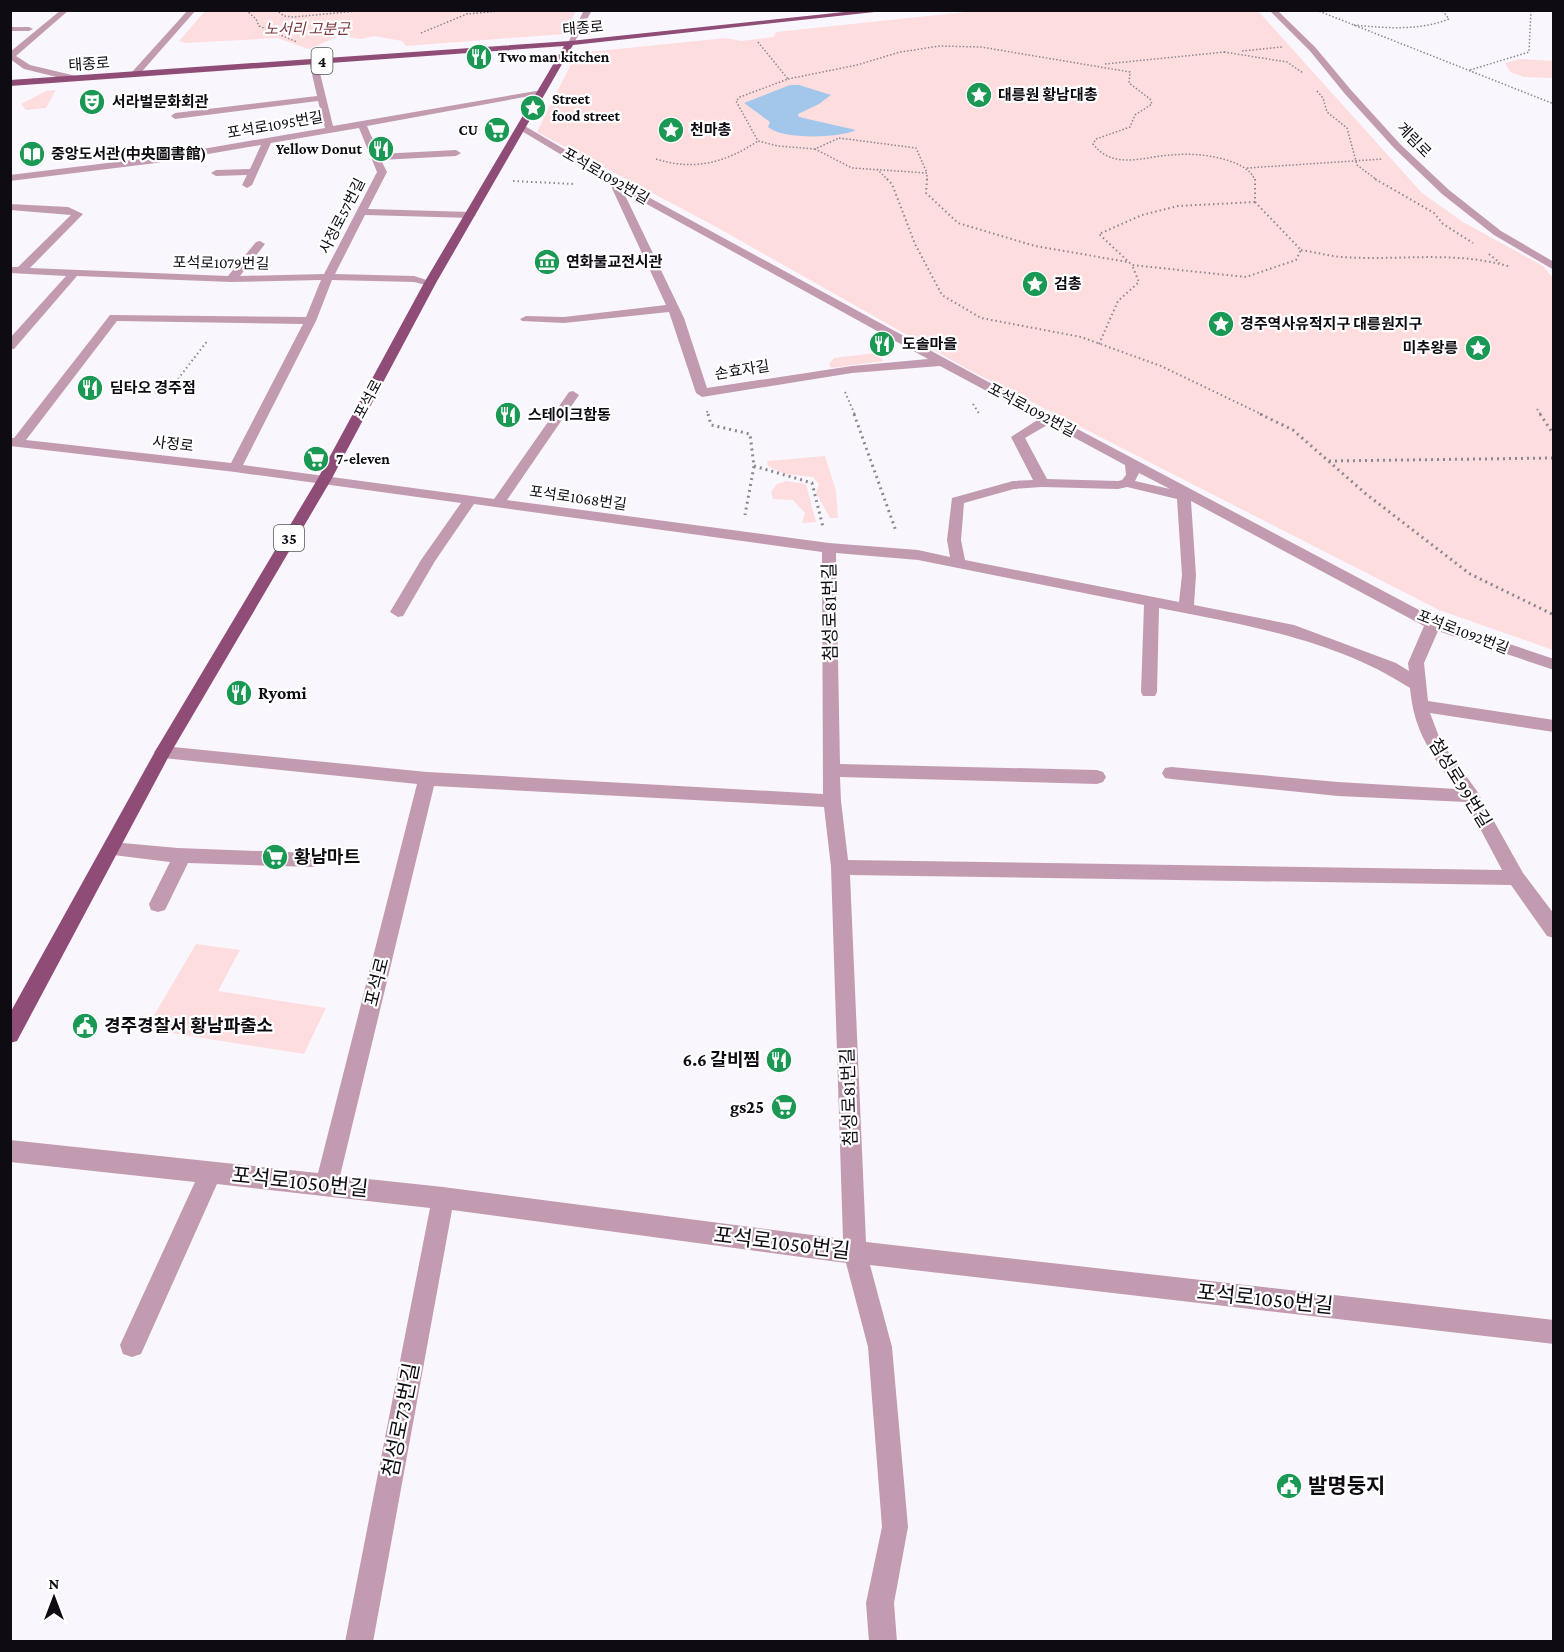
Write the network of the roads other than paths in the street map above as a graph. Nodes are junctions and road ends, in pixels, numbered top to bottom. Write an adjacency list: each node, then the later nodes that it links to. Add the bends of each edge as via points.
1 (52, 10): 8 (street)
2 (66, 10): 11 (street)
3 (193, 10): 13 (street)
4 (588, 10): 10 (street)
5 (890, 10): 10 (main road, 태종로 / 4)
6 (1272, 10): 35 (street, 계림로, via 1317,53 1353,98 1437,186 1470,214)
7 (10, 29): 8 (street)
8 (29, 29): 9 (street)
9 (10, 44)
10 (570, 44): 12 (main road, 태종로 / 4); 17 (main road, 포석로 / 35)
11 (10, 56): 14 (street, via 27,67)
12 (313, 61): 13 (main road, 태종로 / 4); 18 (street)
13 (135, 74): 14 (main road, 태종로 / 4)
14 (73, 78): 15 (main road, 태종로 / 4); 16 (main road)
15 (10, 83)
16 (21, 92)
17 (542, 93): 20 (street, 포석로1095번길); 21 (main road, 포석로 / 35)
18 (322, 98): 19 (street); 22 (street)
19 (175, 116)
20 (362, 125): 22 (street, 포석로1095번길); 25 (street, 사정로57번길)
21 (522, 128): 30 (street, 포석로1092번길); 33 (main road, 포석로 / 35)
22 (330, 131): 23 (street, 포석로1095번길)
23 (267, 142): 26 (street); 28 (street, 포석로1095번길)
24 (456, 153): 25 (street)
25 (376, 157): 32 (street, 사정로57번길, via 382,172)
26 (253, 172): 27 (street); 29 (street)
27 (216, 173)
28 (10, 178)
29 (247, 185)
30 (615, 185): 41 (street, 손효자길); 45 (street, 포석로1092번길)
31 (10, 207): 36 (street, via 78,214)
32 (362, 212): 33 (street); 38 (street, 사정로57번길)
33 (471, 215): 40 (main road, 포석로 / 35)
34 (260, 244): 39 (street)
35 (1554, 267)
36 (16, 270): 37 (street, 포석로1079번길)
37 (73, 273): 39 (street, 포석로1079번길); 44 (street)
38 (328, 277): 39 (street, 포석로1079번길); 40 (street, 포석로1079번길, via 414,279); 43 (street, 사정로57번길)
39 (231, 279)
40 (430, 283): 51 (main road, 포석로 / 35)
41 (674, 308): 42 (street, via 564,320); 45 (street, 손효자길, via 702,393 834,372)
42 (526, 319)
43 (310, 321): 48 (street, 사정로, via 114,317); 50 (street, 사정로57번길)
44 (10, 346)
45 (944, 362): 47 (street, 포석로1092번길)
46 (573, 395): 56 (street)
47 (1049, 419): 49 (street, 포석로1092번길); 52 (street, via 1018,437)
48 (14, 443): 50 (street, 사정로)
49 (1131, 463): 53 (street, via 1133,475); 54 (street, 포석로1092번길)
50 (235, 468): 51 (street, 사정로)
51 (324, 480): 55 (street, 포석로1068번길); 68 (main road, 포석로 / 35)
52 (1042, 483): 53 (street); 58 (street, via 1013,485 957,501 954,540)
53 (1127, 483): 54 (street)
54 (1191, 498): 60 (street); 62 (street, 포석로1092번길)
55 (470, 500): 56 (street, 포석로1068번길); 61 (street)
56 (498, 504): 57 (street, 포석로1068번길)
57 (825, 548): 58 (street, 포석로1068번길, via 904,554); 69 (street, 첨성로81번길)
58 (958, 564): 59 (street, 포석로1068번길)
59 (1152, 601): 60 (street, 포석로1068번길); 65 (street)
60 (1186, 608): 64 (street, 포석로1068번길, via 1289,629 1390,667)
61 (398, 612)
62 (1433, 624): 63 (street, 포석로1092번길); 64 (street, 첨성로99번길, via 1416,663)
63 (1554, 665)
64 (1418, 685): 66 (street, 첨성로99번길)
65 (1149, 692)
66 (1419, 706): 67 (street); 73 (street, 첨성로99번길, via 1433,744)
67 (1554, 726)
68 (163, 752): 72 (street); 75 (main road, 포석로 / 35)
69 (832, 770): 71 (street); 74 (street, 첨성로81번길)
70 (1171, 774): 73 (street)
71 (1097, 777)
72 (428, 779): 74 (street); 85 (street, 포석로)
73 (1471, 796): 79 (street, 첨성로99번길)
74 (832, 801): 78 (street, 첨성로81번길)
75 (111, 849): 76 (street); 82 (main road, 포석로 / 35)
76 (183, 855): 77 (street); 80 (street)
77 (312, 860)
78 (840, 867): 79 (street); 87 (street, 첨성로81번길)
79 (1516, 878): 81 (street, 첨성로99번길)
80 (158, 904)
81 (1554, 930)
82 (10, 1034)
83 (10, 1151): 84 (street, 포석로1050번길)
84 (212, 1173): 85 (street, 포석로1050번길); 89 (street)
85 (326, 1185): 86 (street, 포석로1050번길)
86 (443, 1198): 87 (street, 포석로1050번길); 90 (street, 첨성로73번길)
87 (855, 1252): 88 (street, 포석로1050번길); 91 (street, 첨성로81번길, via 880,1347 895,1527 880,1604)
88 (1554, 1332)
89 (132, 1346)
90 (359, 1641)
91 (883, 1641)

